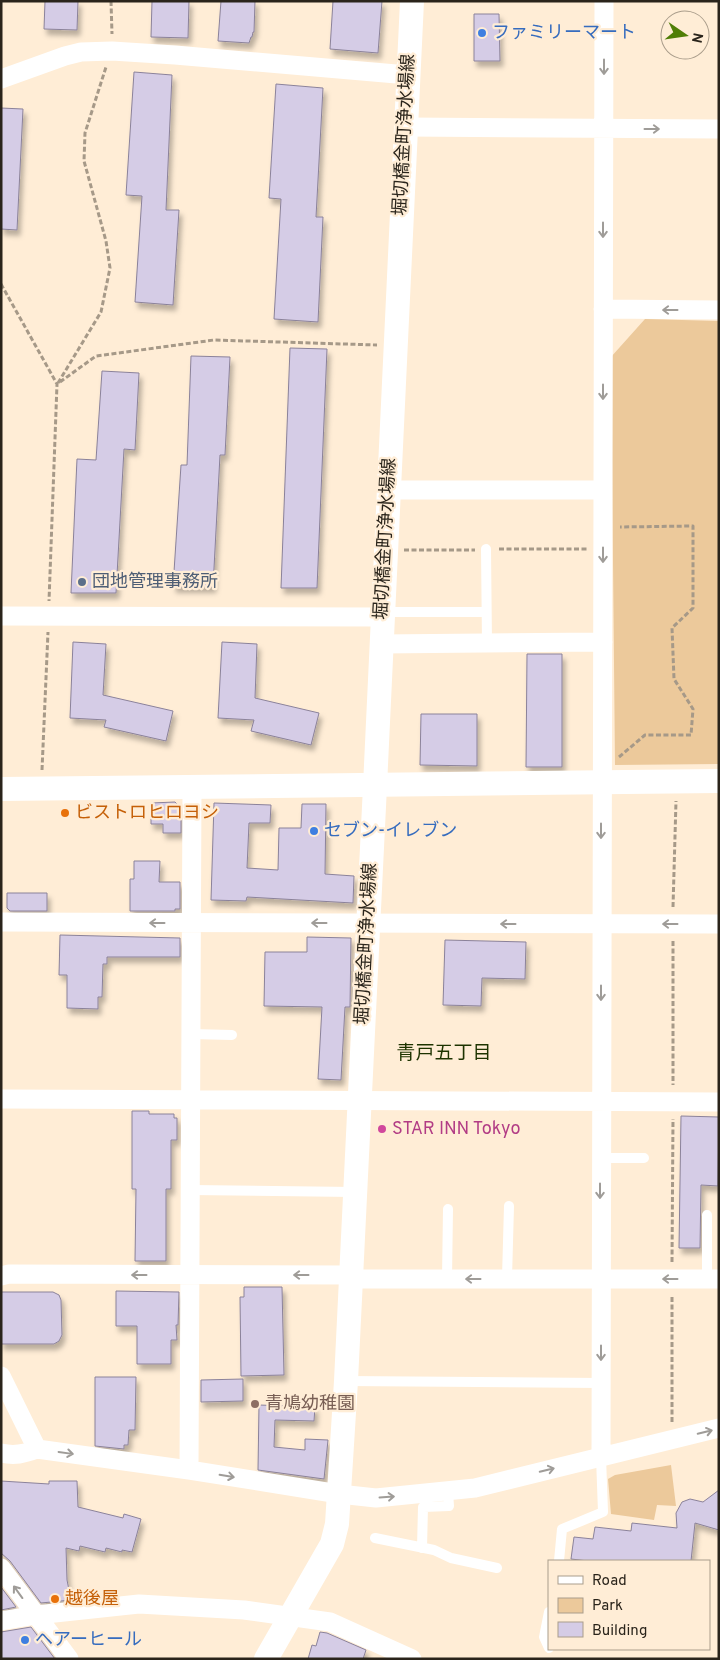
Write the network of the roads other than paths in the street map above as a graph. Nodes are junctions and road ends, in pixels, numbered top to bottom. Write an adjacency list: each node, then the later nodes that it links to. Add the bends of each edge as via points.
1 (412, 1): 3 (street, 堀切橋金町浄水場線)
2 (604, 1): 6 (street, one-way to 6)
3 (408, 75): 4 (street, via 112,51 81,52); 5 (street, 堀切橋金町浄水場線)
4 (2, 78)
5 (406, 127): 6 (street); 10 (street, 堀切橋金町浄水場線)
6 (603, 128): 7 (street, one-way to 7); 8 (street, one-way to 8)
7 (719, 129)
8 (603, 310): 9 (street, one-way to 8); 11 (street, one-way to 11)
9 (719, 310)
10 (388, 490): 11 (street); 14 (street, 堀切橋金町浄水場線)
11 (603, 490): 16 (street, one-way to 16)
12 (486, 550): 13 (lane)
13 (486, 612): 14 (lane); 18 (lane)
14 (382, 614): 15 (street); 17 (street, 堀切橋金町浄水場線)
15 (1, 616)
16 (603, 642): 18 (street); 20 (street)
17 (381, 644): 18 (street); 21 (street, 堀切橋金町浄水場線)
18 (487, 644)
19 (719, 781): 20 (street)
20 (603, 782): 21 (street); 27 (street, one-way to 27)
21 (375, 786): 22 (street); 26 (street, 堀切橋金町浄水場線)
22 (192, 787): 23 (street); 25 (street)
23 (1, 789)
24 (1, 922): 25 (street, one-way to 24)
25 (191, 923): 26 (street, one-way to 25); 29 (street)
26 (368, 923): 27 (street, one-way to 26); 32 (street, 堀切橋金町浄水場線)
27 (602, 924): 28 (street, one-way to 27); 34 (street, one-way to 34)
28 (719, 924)
29 (191, 1034): 30 (lane); 33 (street)
30 (232, 1034)
31 (1, 1099): 33 (street)
32 (359, 1100): 33 (street); 34 (street); 39 (street, 堀切橋金町浄水場線)
33 (190, 1101): 38 (street)
34 (601, 1101): 35 (street); 36 (street)
35 (719, 1102)
36 (600, 1158): 37 (lane); 47 (street, one-way to 47)
37 (644, 1158)
38 (190, 1190): 39 (lane); 43 (street)
39 (354, 1192): 45 (street, 堀切橋金町浄水場線)
40 (509, 1206): 46 (lane)
41 (448, 1210): 48 (lane)
42 (707, 1215): 49 (lane)
43 (190, 1275): 44 (street, one-way to 44); 45 (street, one-way to 43); 57 (street)
44 (1, 1276)
45 (350, 1277): 48 (street); 51 (street, 堀切橋金町浄水場線)
46 (507, 1278): 47 (street); 48 (street, one-way to 48)
47 (600, 1278): 49 (street, one-way to 47); 52 (street, one-way to 52)
48 (447, 1279)
49 (713, 1279)
50 (2, 1381): 54 (street)
51 (346, 1381): 52 (lane); 59 (street, 堀切橋金町浄水場線)
52 (601, 1382): 56 (street)
53 (719, 1428): 56 (street, one-way to 53)
54 (37, 1449): 55 (street, via 11,1456); 57 (street, one-way to 57)
55 (1, 1453)
56 (600, 1456): 58 (street, one-way to 56); 62 (lane, via 603,1512 562,1529)
57 (189, 1470): 59 (street, one-way to 59)
58 (448, 1492): 59 (street, one-way to 58, via 376,1498); 61 (lane, via 449,1506 423,1507)
59 (338, 1494): 66 (street, 堀切橋金町浄水場線, via 332,1544)
60 (375, 1538): 61 (lane)
61 (422, 1548): 64 (lane)
62 (558, 1560)
63 (1, 1568): 65 (street, one-way to 63)
64 (497, 1568)
65 (36, 1615): 66 (street, via 139,1604); 68 (street); 70 (street)
66 (290, 1616): 71 (street, 堀切橋金町浄水場線); 72 (street, via 330,1622)
67 (548, 1617): 69 (lane, via 544,1637)
68 (1, 1621)
69 (548, 1646)
70 (69, 1659)
71 (266, 1659)
72 (412, 1659)

